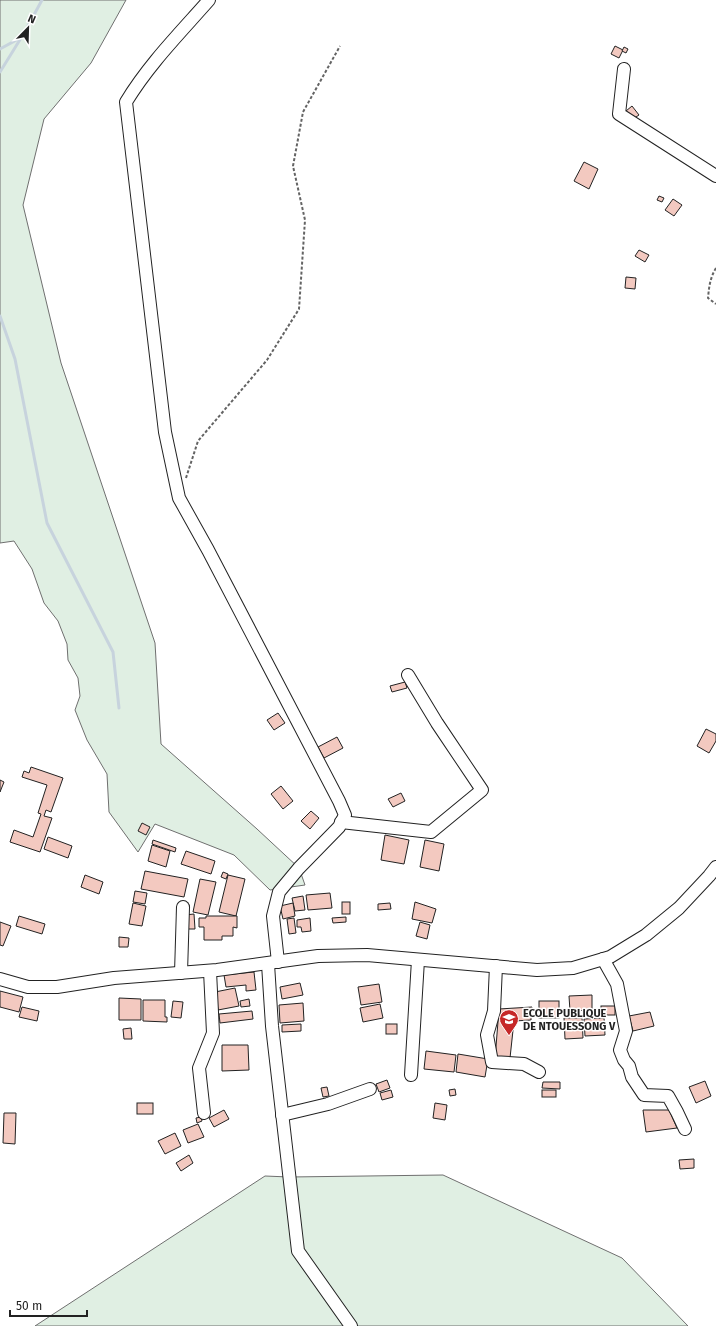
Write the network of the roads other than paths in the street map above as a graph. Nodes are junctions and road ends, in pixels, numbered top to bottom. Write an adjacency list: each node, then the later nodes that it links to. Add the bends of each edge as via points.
1 (209, 0): 5 (street, via 153,63 126,102 165,432 179,498 339,801 344,815)
2 (624, 69): 3 (street, via 619,114)
3 (716, 176)
4 (408, 675): 5 (street, via 482,790 432,832)
5 (341, 822): 10 (street, via 279,892 273,916)
6 (716, 866): 8 (street, via 679,908 646,935)
7 (183, 907): 13 (street)
8 (603, 959): 11 (street, via 573,968 536,970); 20 (street, via 617,984 626,1031 620,1050 632,1077 644,1095 668,1096)
9 (418, 960): 10 (street, via 367,955 318,956); 11 (street); 16 (street)
10 (273, 963): 12 (street); 19 (street, via 272,1026)
11 (496, 966): 15 (street, via 494,1011 487,1035 492,1062 524,1064)
12 (210, 971): 13 (street); 18 (street, via 213,1033 199,1068)
13 (181, 973): 14 (street, via 114,978 57,987 28,987)
14 (0, 979)
15 (539, 1072)
16 (411, 1075)
17 (370, 1090): 19 (street)
18 (204, 1113)
19 (282, 1115): 21 (street, via 298,1252)
20 (685, 1129)
21 (351, 1326)

